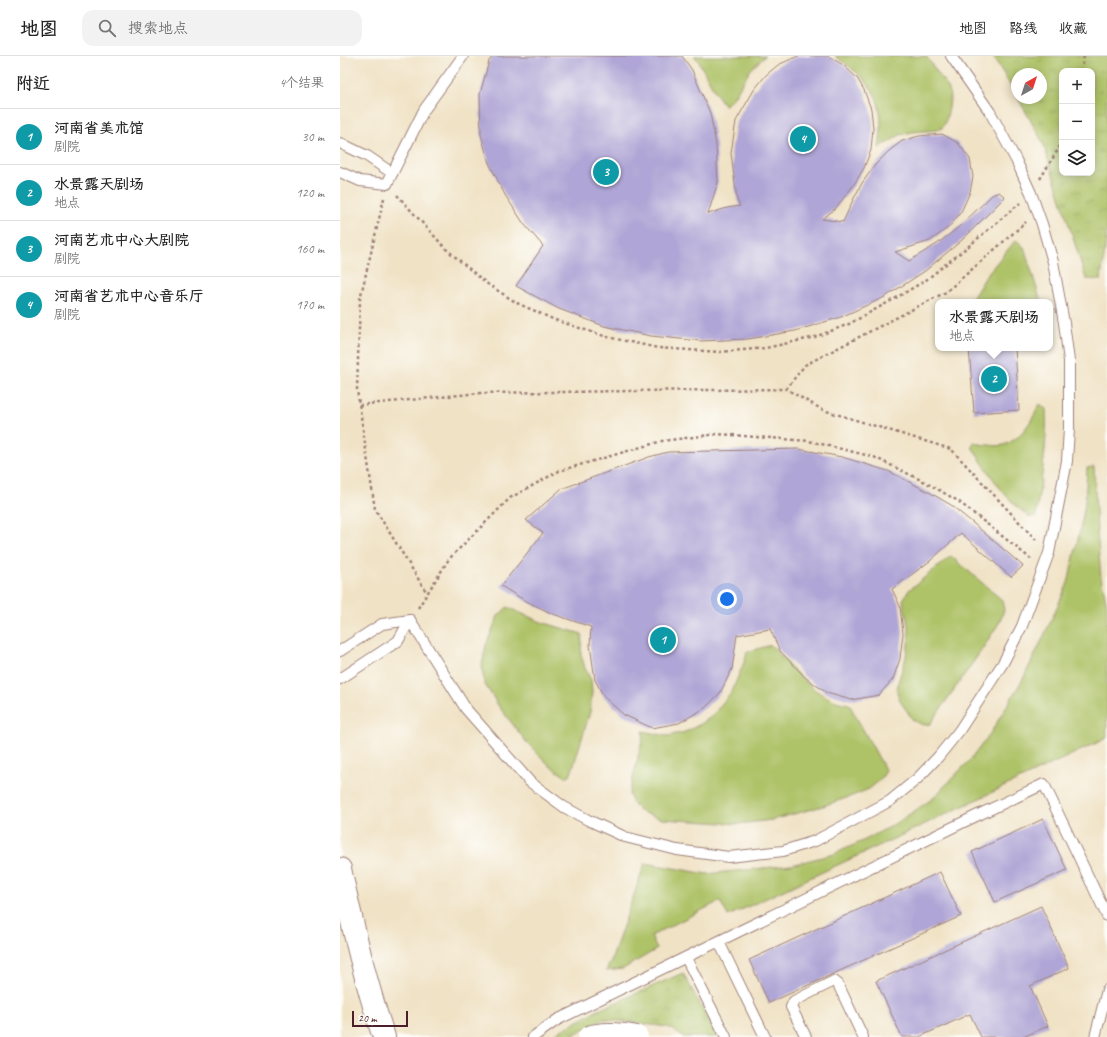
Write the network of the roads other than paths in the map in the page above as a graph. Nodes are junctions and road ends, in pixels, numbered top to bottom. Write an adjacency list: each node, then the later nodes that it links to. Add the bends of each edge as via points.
1 (463, 56): 5 (lane, via 424,110)
2 (951, 56): 6 (lane, via 990,112 1016,160 1038,211 1053,262 1064,323 1069,361 1069,429 1067,460 1049,553 1022,626 1003,663 959,732 938,758 890,801 816,841 783,851 729,856 677,850 625,837 564,807 530,782 466,710)
3 (340, 143): 5 (lane, via 367,156)
4 (340, 172): 5 (lane, via 360,181 387,184)
5 (392, 173)
6 (410, 620): 7 (lane, via 382,624); 8 (lane, via 398,641)
7 (340, 651)
8 (340, 678)
9 (340, 869): 14 (street, via 357,946)
10 (1107, 916): 11 (lane, via 1044,784)
11 (719, 942): 12 (lane); 19 (lane)
12 (686, 958): 15 (lane, via 557,1020); 18 (lane)
13 (1107, 990): 22 (lane)
14 (384, 1037)
15 (533, 1037)
16 (589, 1037): 17 (street, bridge, via 617,1034)
17 (637, 1037)
18 (726, 1037)
19 (765, 1037)
20 (806, 1037): 21 (lane, via 791,1007 794,1001 834,981 838,984)
21 (864, 1037)
22 (1095, 1037)

